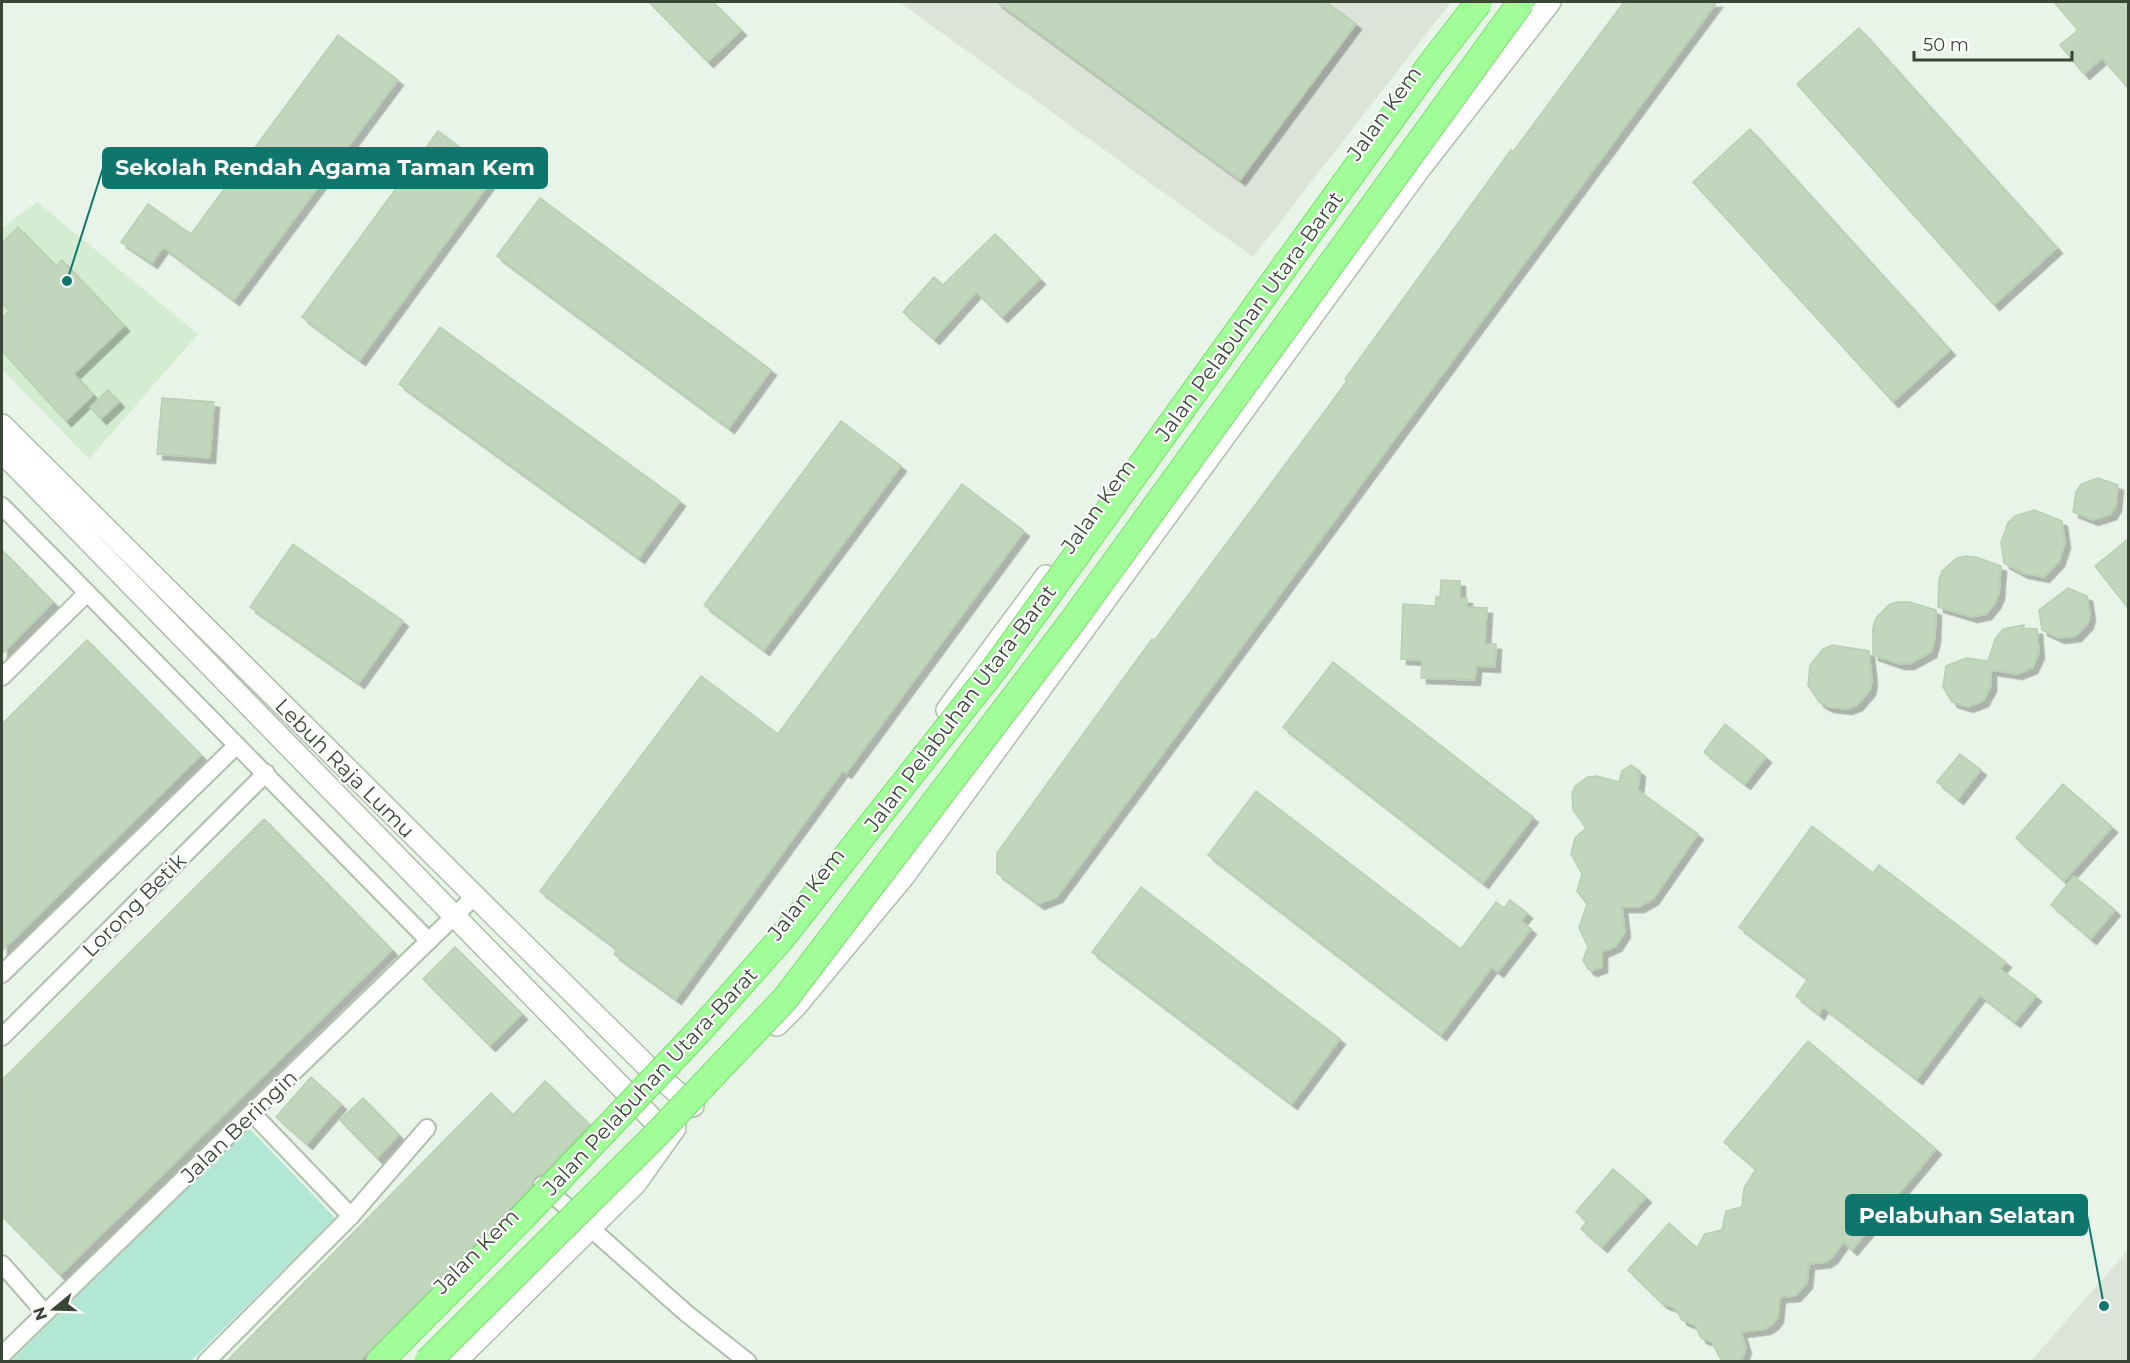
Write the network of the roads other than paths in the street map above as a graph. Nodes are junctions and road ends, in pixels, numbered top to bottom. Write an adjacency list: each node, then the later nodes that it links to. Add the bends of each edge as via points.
1 (1465, 2): 17 (street, Jalan Kem, via 868,816 756,958)
2 (1479, 2): 31 (main road, Jalan Pelabuhan Utara-Barat, bridge, via 995,668 781,939 522,1218)
3 (1521, 2): 32 (main road, Jalan Pelabuhan Utara-Barat, bridge, via 1074,620 785,999 656,1136)
4 (1550, 2): 19 (street, via 1421,167 904,876 796,1006)
5 (2, 425): 12 (street, Lebuh Raja Lumu)
6 (2, 452): 13 (street, Lebuh Raja Lumu)
7 (2, 506): 8 (street)
8 (87, 593): 9 (street); 10 (street)
9 (2, 677)
10 (237, 745): 11 (street); 15 (street, Lorong Betik)
11 (266, 773): 14 (street); 16 (street, Lorong Betik)
12 (476, 896): 13 (street, Jalan Beringin); 17 (street, Lebuh Raja Lumu)
13 (454, 917): 14 (street, Jalan Beringin); 18 (street, Lebuh Raja Lumu)
14 (429, 941): 20 (street, Jalan Beringin)
15 (2, 974)
16 (2, 1037)
17 (650, 1069): 18 (street, Jalan Kem); 19 (street, Lebuh Raja Lumu)
18 (627, 1094): 22 (street, Lebuh Raja Lumu); 23 (street, Jalan Kem)
19 (693, 1106): 22 (street)
20 (252, 1113): 24 (street); 27 (street, Jalan Beringin)
21 (427, 1128): 24 (street)
22 (668, 1135): 25 (street, via 636,1183)
23 (541, 1184): 25 (street); 30 (street, Jalan Kem)
24 (351, 1216): 29 (street)
25 (592, 1229): 33 (street); 34 (street, via 686,1314)
26 (2, 1264): 27 (street)
27 (45, 1313): 28 (street, Jalan Beringin)
28 (2, 1355)
29 (206, 1362)
30 (366, 1362)
31 (379, 1362)
32 (427, 1362)
33 (455, 1362)
34 (748, 1362)

